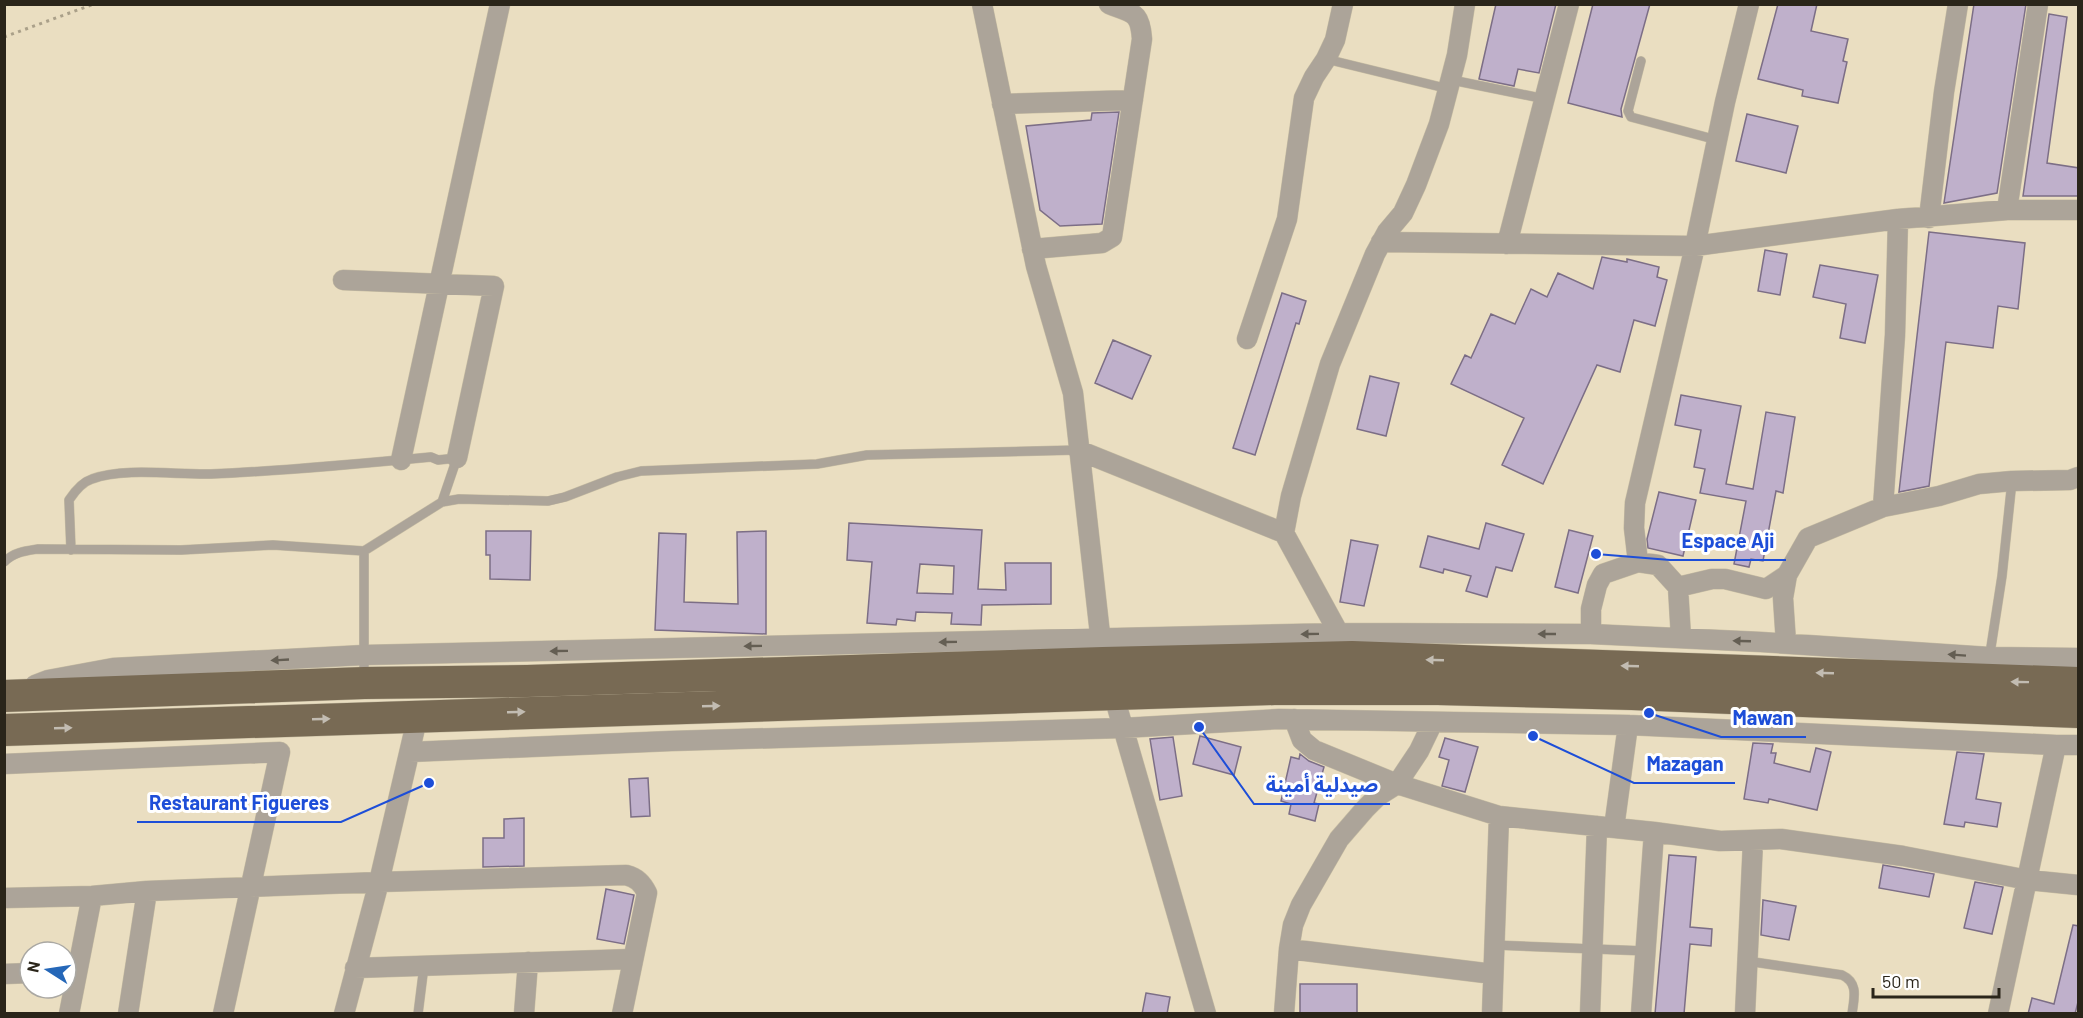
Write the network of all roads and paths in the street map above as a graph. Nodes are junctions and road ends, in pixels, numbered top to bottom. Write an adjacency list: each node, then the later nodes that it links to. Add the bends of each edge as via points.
1 (94, 4): 11 (path)
2 (500, 4): 28 (street)
3 (982, 4): 17 (street)
4 (1109, 4): 16 (street, via 1136,16 1141,23)
5 (1343, 4): 12 (street)
6 (1465, 4): 14 (street)
7 (1569, 4): 15 (street)
8 (1749, 4): 18 (street)
9 (1958, 4): 21 (street)
10 (2038, 4): 19 (street)
11 (4, 37)
12 (1326, 59): 14 (lane); 29 (street, via 1304,98 1287,219)
13 (1641, 61): 18 (lane, via 1628,111 1631,117)
14 (1450, 85): 15 (lane); 23 (street, via 1416,185)
15 (1545, 99): 24 (street)
16 (1133, 100): 17 (street); 26 (street, via 1112,237 1102,243)
17 (1002, 104): 26 (street)
18 (1717, 140): 25 (street)
19 (2007, 210): 20 (street); 21 (street)
20 (2079, 210)
21 (1929, 218): 22 (street)
22 (1898, 219): 25 (street); 36 (street, via 1895,335)
23 (1381, 242): 24 (street); 37 (street, via 1330,364)
24 (1507, 244): 25 (street)
25 (1695, 246): 41 (street, via 1635,503)
26 (1032, 249): 30 (street, via 1073,393)
27 (343, 280): 28 (street)
28 (439, 284): 31 (street, via 494,286); 32 (street)
29 (1247, 339)
30 (1078, 450): 35 (lane, via 867,455 817,464 641,471 548,501); 37 (street); 48 (street)
31 (457, 458): 32 (lane); 35 (lane)
32 (401, 460): 38 (lane, via 320,468 94,478 84,482 69,500)
33 (2079, 477): 34 (street)
34 (2012, 481): 36 (street, via 1979,484); 51 (lane)
35 (442, 502): 39 (lane)
36 (1882, 507): 42 (street, via 1808,538)
37 (1284, 533): 47 (street)
38 (70, 550): 39 (lane, via 273,545); 40 (lane, via 23,551)
39 (364, 551): 50 (lane)
40 (4, 562)
41 (1638, 562): 43 (street, via 1658,565); 44 (street, via 1603,574 1591,609)
42 (1787, 575): 43 (street, via 1766,589 1725,579); 46 (street)
43 (1678, 586): 45 (street)
44 (1591, 634): 45 (street); 47 (street, one-way to 47)
45 (1681, 638): 46 (street, one-way to 45)
46 (1786, 643): 51 (street, one-way to 46)
47 (1345, 645): 48 (highway, one-way to 48); 51 (highway, one-way to 47, via 1831,673)
48 (1102, 651): 50 (highway, one-way to 50, via 527,681); 53 (street)
49 (2079, 658): 51 (street)
50 (364, 669): 54 (highway, one-way to 54)
51 (1987, 669): 52 (highway, one-way to 51)
52 (2079, 683)
53 (1113, 693): 55 (highway, via 1438,689); 56 (highway, one-way to 53); 61 (street)
54 (4, 696)
55 (2079, 712)
56 (418, 715): 58 (highway, one-way to 56); 66 (street)
57 (1294, 719): 59 (street); 61 (street); 68 (street, via 1302,740 1314,750)
58 (285, 720): 62 (highway, one-way to 58); 65 (street)
59 (1433, 722): 60 (street); 68 (street)
60 (1628, 725): 63 (street); 70 (street)
61 (1123, 728): 66 (street); 97 (street)
62 (4, 730)
63 (2056, 745): 64 (street); 73 (street)
64 (2079, 745)
65 (279, 752): 67 (street); 76 (street)
66 (410, 752): 74 (street)
67 (4, 764)
68 (1396, 784): 69 (street); 82 (street, via 1378,796 1339,839 1301,905)
69 (1499, 816): 70 (street); 80 (street)
70 (1606, 827): 71 (street); 83 (street)
71 (1654, 832): 72 (street); 84 (street)
72 (1753, 841): 73 (street, via 1781,839); 86 (street)
73 (2028, 880): 75 (street); 104 (street)
74 (379, 882): 76 (street); 85 (street, via 626,875 635,878 647,893); 89 (street)
75 (2079, 885)
76 (250, 888): 77 (street); 92 (street)
77 (147, 891): 78 (street); 91 (street)
78 (92, 896): 79 (street); 81 (street)
79 (4, 898)
80 (1494, 945): 83 (lane); 90 (street)
81 (78, 947)
82 (1288, 949): 90 (street); 98 (street)
83 (1594, 949): 84 (lane); 100 (street)
84 (1646, 951): 101 (street)
85 (632, 959): 87 (street); 96 (street)
86 (1748, 960): 102 (street); 103 (lane, via 1848,978 1855,992)
87 (528, 962): 88 (street); 95 (street)
88 (424, 966): 89 (street); 94 (lane)
89 (355, 968): 93 (street)
90 (1493, 974): 99 (street)
91 (128, 1014)
92 (223, 1014)
93 (344, 1014)
94 (418, 1014)
95 (524, 1014)
96 (622, 1014)
97 (1206, 1014)
98 (1284, 1014)
99 (1492, 1014)
100 (1590, 1014)
101 (1641, 1014)
102 (1745, 1014)
103 (1852, 1014)
104 (1998, 1014)

